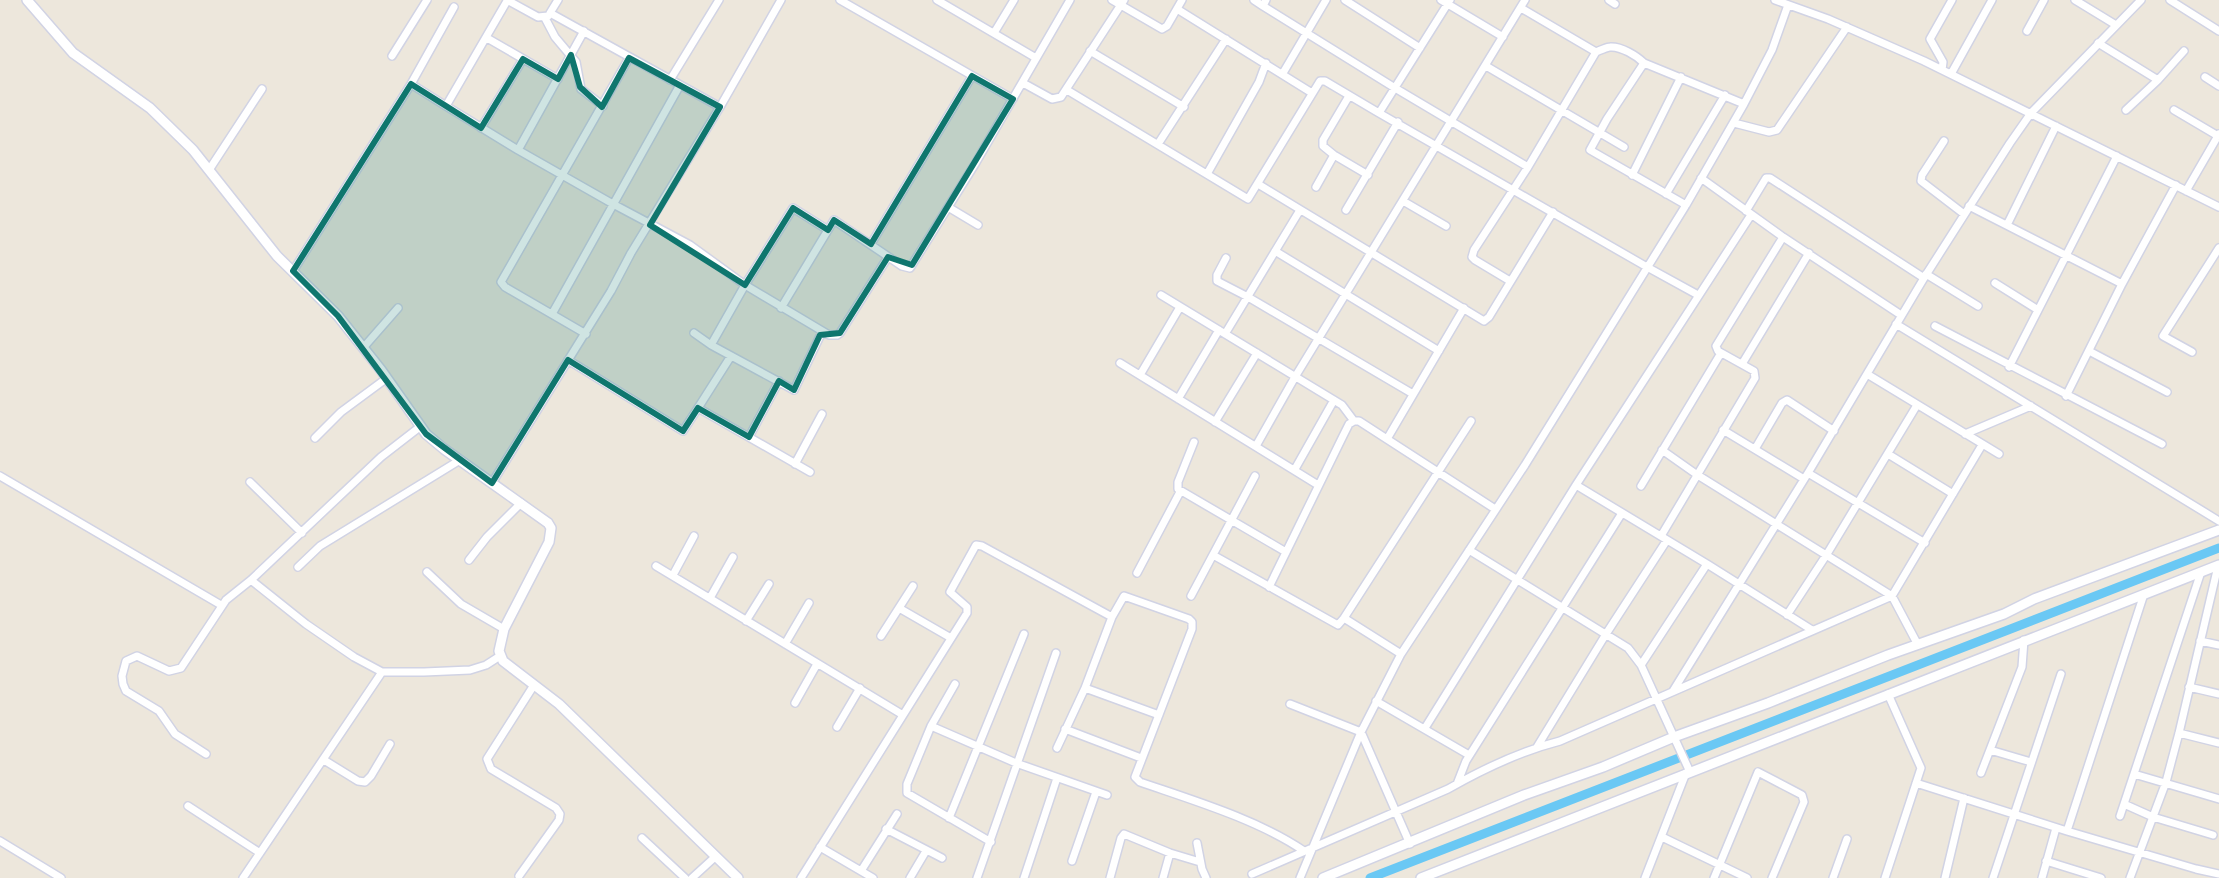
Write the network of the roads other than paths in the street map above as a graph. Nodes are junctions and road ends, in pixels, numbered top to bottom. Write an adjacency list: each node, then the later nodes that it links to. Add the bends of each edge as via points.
1 (27, 0): 98 (street, via 73,53 150,108)
2 (427, 0): 47 (street)
3 (507, 0): 30 (street, via 538,17); 39 (street)
4 (558, 0): 30 (street)
5 (719, 0): 60 (street)
6 (781, 0): 76 (street)
7 (840, 0): 56 (street)
8 (937, 0): 36 (street)
9 (1014, 0): 36 (street)
10 (1070, 0): 49 (street)
11 (1112, 0): 24 (street)
12 (1182, 0): 29 (street)
13 (1254, 0): 25 (street)
14 (1326, 0): 37 (street)
15 (1345, 0): 42 (street)
16 (1775, 0): 27 (street)
17 (1952, 0): 54 (street, via 1930,39)
18 (1992, 0): 54 (street)
19 (2044, 0): 34 (street)
20 (2075, 0): 31 (street)
21 (2141, 0): 31 (street)
22 (2170, 0): 35 (street)
23 (1446, 1): 38 (street); 42 (street)
24 (1122, 3): 29 (street, via 1158,29 1167,26); 43 (street)
25 (1264, 3): 37 (street)
26 (1523, 4): 38 (street); 45 (street)
27 (1788, 5): 32 (street); 73 (street)
28 (454, 7): 63 (street)
29 (1177, 9): 40 (street)
30 (548, 15): 33 (street); 46 (street, via 555,37)
31 (2116, 25): 41 (street)
32 (1847, 27): 54 (street); 85 (street, via 1777,130)
33 (584, 31): 46 (street); 48 (street)
34 (2027, 31)
35 (2219, 31)
36 (994, 33): 49 (street)
37 (1307, 33): 55 (street); 66 (street)
38 (1503, 37): 53 (street)
39 (487, 38): 50 (street); 74 (street)
40 (1226, 39): 51 (street); 77 (street)
41 (2098, 43): 61 (street); 82 (street)
42 (1420, 48): 66 (street)
43 (1090, 51): 68 (street); 77 (street)
44 (2184, 51): 61 (street)
45 (1596, 52): 52 (street, via 1616,48); 80 (street)
46 (571, 55): 59 (street); 75 (street, via 581,89)
47 (392, 56)
48 (629, 58): 60 (street); 75 (street)
49 (1036, 58): 62 (street)
50 (523, 59): 59 (street); 87 (street)
51 (1266, 63): 55 (street); 99 (street)
52 (1644, 63): 57 (street); 88 (street)
53 (1486, 66): 80 (street); 84 (street)
54 (1946, 72): 82 (street)
55 (1283, 73): 69 (street)
56 (972, 76): 72 (street); 126 (street)
57 (1681, 77): 70 (street); 102 (street)
58 (2205, 77): 65 (street)
59 (558, 79): 94 (street)
60 (670, 80): 64 (street)
61 (2158, 80): 78 (street)
62 (1023, 83): 68 (street, via 1052,99); 72 (street)
63 (411, 84): 74 (street); 135 (street)
64 (680, 85): 76 (street); 111 (street)
65 (2219, 86)
66 (1395, 88): 81 (street); 84 (street)
67 (262, 89): 98 (street)
68 (1067, 90): 91 (street)
69 (1312, 93): 71 (street, via 1322,81); 104 (street)
70 (1725, 95): 73 (street); 109 (street)
71 (1349, 96): 81 (street); 95 (street, via 1322,143)
72 (1013, 99): 113 (street)
73 (1744, 104): 85 (street)
74 (446, 106): 87 (street)
75 (603, 106): 100 (street)
76 (720, 107): 120 (street)
77 (1184, 107): 91 (street)
78 (2126, 110)
79 (2174, 110): 89 (street)
80 (1561, 112): 88 (street); 97 (street)
81 (1379, 113): 83 (street)
82 (2031, 113): 86 (street); 117 (street)
83 (1398, 122): 92 (street); 101 (street)
84 (1452, 122): 92 (street); 97 (street)
85 (1734, 123): 103 (street)
86 (2056, 126): 96 (street); 122 (street)
87 (481, 128): 94 (street)
88 (1599, 134): 93 (street); 102 (street, via 1590,150)
89 (2218, 135): 108 (street)
90 (1944, 141): 117 (street, via 1921,181)
91 (1158, 144): 99 (street)
92 (1437, 145): 107 (street); 110 (street)
93 (1624, 147)
94 (518, 150): 100 (street)
95 (1334, 155): 101 (street); 106 (street)
96 (2117, 156): 105 (street); 131 (street)
97 (1528, 167): 107 (street)
98 (209, 170): 135 (street)
99 (1207, 174): 104 (street, via 1248,199)
100 (564, 175): 111 (street); 151 (street, via 501,282)
101 (1368, 175): 116 (street)
102 (1632, 175): 109 (street)
103 (1701, 178): 112 (street); 119 (street)
104 (1258, 184): 115 (street)
105 (2176, 185): 108 (street); 139 (street)
106 (1316, 187)
107 (1512, 189): 118 (street); 137 (street, via 1472,257)
108 (2186, 191): 114 (street)
109 (1666, 194): 112 (street)
110 (1403, 201): 123 (street); 129 (street)
111 (613, 204): 120 (street); 151 (street)
112 (1686, 205): 134 (street)
113 (948, 207): 121 (street); 132 (street, via 910,268)
114 (2219, 207)
115 (1300, 210): 128 (street); 129 (street)
116 (1346, 210)
117 (1967, 210): 122 (street); 136 (street)
118 (1553, 212): 134 (street); 137 (street)
119 (1748, 213): 125 (street); 136 (street, via 1770,178); 143 (street)
120 (650, 225): 140 (street, via 690,245); 158 (street)
121 (978, 225)
122 (2007, 225): 131 (street)
123 (1446, 226)
124 (828, 230): 126 (street, via 834,220); 140 (street, via 793,208); 148 (street)
125 (1783, 237): 130 (street); 166 (street, via 1716,346)
126 (871, 244): 132 (street)
127 (2219, 248): 164 (street, via 2163,336)
128 (1275, 251): 141 (street); 144 (street)
129 (1372, 252): 141 (street); 149 (street)
130 (1809, 253): 152 (street); 170 (street)
131 (2066, 255): 139 (street); 150 (street)
132 (888, 257): 155 (street, via 840,333)
133 (1226, 258): 144 (street, via 1217,281)
134 (1647, 267): 143 (street); 222 (street)
135 (293, 271): 161 (street)
136 (1925, 276): 145 (street); 152 (street)
137 (1510, 281): 149 (street, via 1487,320)
138 (1995, 283): 150 (street)
139 (2122, 284): 163 (street)
140 (745, 285): 148 (street); 160 (street)
141 (1347, 294): 159 (street); 162 (street)
142 (1161, 295): 146 (street)
143 (1698, 295): 216 (street)
144 (1248, 297): 156 (street); 159 (street)
145 (1978, 306)
146 (1180, 307): 156 (street); 173 (street)
147 (398, 308): 161 (street)
148 (781, 308): 155 (street)
149 (1464, 308): 162 (street)
150 (2038, 310): 171 (street)
151 (552, 314): 158 (street)
152 (1901, 315): 153 (street)
153 (1896, 324): 172 (street); 183 (street)
154 (1935, 326): 171 (street)
155 (822, 332): 176 (street, via 794,390)
156 (1222, 332): 165 (street); 180 (street)
157 (694, 333): 160 (street)
158 (586, 334): 168 (street)
159 (1319, 338): 174 (street); 178 (street)
160 (711, 345): 167 (street)
161 (363, 348): 175 (street)
162 (1439, 351): 178 (street)
163 (2089, 351): 177 (street); 179 (street)
164 (2192, 352)
165 (1257, 353): 174 (street); 188 (street)
166 (1721, 353): 170 (street); 201 (street)
167 (731, 356): 176 (street); 184 (street)
168 (568, 360): 184 (street, via 683,431); 214 (street)
169 (1120, 363): 173 (street)
170 (1742, 364): 190 (street, via 1754,371 1755,378)
171 (2009, 367): 179 (street)
172 (1867, 374): 182 (street); 191 (street)
173 (1140, 375): 180 (street)
174 (1295, 377): 181 (street); 199 (street)
175 (387, 378): 189 (street); 194 (street)
176 (779, 381): 193 (street)
177 (2167, 392)
178 (1413, 394): 195 (street)
179 (2066, 396): 197 (street)
180 (1178, 399): 188 (street)
181 (1334, 400): 186 (street); 206 (street)
182 (1917, 405): 192 (street); 202 (street)
183 (2031, 406): 192 (street); 224 (street)
184 (698, 408): 193 (street)
185 (822, 414): 205 (street)
186 (1354, 421): 195 (street); 215 (street)
187 (1471, 421): 208 (street)
188 (1215, 422): 199 (street)
189 (421, 426): 204 (street); 228 (street)
190 (1723, 430): 200 (street); 209 (street)
191 (1834, 431): 200 (street, via 1787,400); 212 (street)
192 (1965, 434): 198 (street)
193 (749, 437): 205 (street)
194 (315, 438)
195 (1387, 439): 208 (street)
196 (1194, 442): 218 (street, via 1178,482)
197 (2162, 444)
198 (1982, 445): 203 (street); 219 (street)
199 (1256, 446): 206 (street)
200 (1755, 449): 212 (street)
201 (1662, 450): 209 (street); 217 (street)
202 (1888, 454): 219 (street); 221 (street)
203 (1999, 454)
204 (460, 460): 214 (street); 241 (street, via 320,546)
205 (795, 464): 207 (street)
206 (1295, 469): 215 (street)
207 (810, 472)
208 (1438, 472): 222 (street); 263 (street)
209 (1696, 474): 226 (street); 230 (street)
210 (0, 476): 258 (street)
211 (1255, 476): 225 (street)
212 (1806, 476): 221 (street); 226 (street)
213 (250, 482): 228 (street)
214 (492, 483): 220 (street)
215 (1318, 485): 233 (street)
216 (1576, 485): 223 (street); 246 (street)
217 (1641, 486)
218 (1180, 492): 225 (street); 244 (street)
219 (1953, 494): 231 (street)
220 (521, 503): 237 (street); 265 (street, via 548,523 551,534)
221 (1858, 503): 231 (street); 234 (street)
222 (1495, 509): 232 (street)
223 (1622, 513): 230 (street); 259 (street)
224 (2219, 521)
225 (1231, 522): 233 (street); 235 (street)
226 (1777, 523): 234 (street); 249 (street)
227 (2219, 530): 274 (street)
228 (302, 533): 247 (street)
229 (694, 536): 245 (street)
230 (1664, 538): 238 (street); 268 (street)
231 (1925, 543): 254 (street)
232 (1469, 550): 246 (street); 277 (street)
233 (1286, 552): 251 (street)
234 (1827, 554): 254 (street); 261 (street)
235 (1213, 555): 251 (street); 253 (street)
236 (733, 557): 256 (street)
237 (469, 560)
238 (1707, 564): 249 (street); 280 (street)
239 (2218, 565): 243 (street); 255 (street)
240 (656, 566): 245 (street)
241 (298, 567)
242 (427, 572): 265 (street, via 461,604)
243 (2201, 572): 252 (street); 318 (street)
244 (1137, 573)
245 (673, 575): 256 (street)
246 (1518, 579): 259 (street); 299 (street)
247 (251, 580): 258 (street); 281 (street, via 318,632)
248 (769, 584): 264 (street)
249 (1739, 585): 261 (street); 288 (street)
250 (913, 586): 260 (street)
251 (1269, 587): 263 (street, via 1335,625)
252 (2144, 594): 271 (street); 337 (street)
253 (1191, 596)
254 (1892, 596): 266 (street); 274 (street)
255 (2215, 596): 272 (street)
256 (710, 598): 264 (street)
257 (809, 603): 273 (street)
258 (221, 605): 310 (street, via 181,668 169,671 133,656 122,676 126,691 159,711 175,734)
259 (1563, 607): 268 (street); 311 (street)
260 (899, 608): 269 (street); 270 (street)
261 (1787, 615): 266 (street)
262 (1112, 617): 270 (street, via 979,545 951,588 969,610); 287 (street); 296 (street, via 1126,596 1192,622)
263 (1344, 618): 277 (street)
264 (746, 621): 273 (street)
265 (504, 629): 278 (street)
266 (1812, 630): 288 (street)
267 (1024, 634): 306 (street)
268 (1606, 634): 280 (street, via 1628,648); 307 (street)
269 (881, 636)
270 (951, 638): 295 (street)
271 (2024, 640): 289 (street); 309 (street, via 2022,667)
272 (2200, 641): 275 (street); 285 (street)
273 (785, 644): 279 (street)
274 (1918, 645): 303 (street)
275 (2219, 645)
276 (1056, 653): 315 (street)
277 (1401, 654): 292 (street)
278 (500, 656): 281 (street, via 470,670); 284 (street)
279 (817, 664): 286 (street); 293 (street)
280 (1641, 665): 291 (street)
281 (382, 672): 313 (street)
282 (2061, 674): 314 (street)
283 (955, 684): 297 (street)
284 (534, 685): 352 (street); 362 (street, via 487,759 491,769 560,814)
285 (2189, 687): 290 (street); 302 (street)
286 (860, 688): 295 (street); 298 (street)
287 (1085, 688): 296 (street); 300 (street)
288 (1673, 691): 291 (street)
289 (1888, 694): 316 (street); 321 (street, via 1921,768)
290 (2219, 694)
291 (1657, 698): 303 (street); 307 (street)
292 (1376, 701): 299 (street); 301 (street)
293 (795, 703)
294 (1290, 704): 301 (street)
295 (903, 715): 346 (street)
296 (1159, 715): 312 (street)
297 (931, 726): 306 (street); 334 (street, via 906,789)
298 (837, 727)
299 (1425, 728): 311 (street)
300 (1065, 729): 308 (street); 312 (street)
301 (1361, 732): 329 (street); 347 (street)
302 (2179, 733): 304 (street); 320 (street)
303 (1674, 737): 316 (street); 345 (street)
304 (2219, 743)
305 (390, 744): 313 (street, via 365,782)
306 (978, 747): 315 (street); 334 (street)
307 (1537, 747): 322 (street)
308 (1057, 748)
309 (1990, 750): 314 (street); 317 (street)
310 (206, 754)
311 (1469, 755): 322 (street)
312 (1141, 758): 347 (street, via 1135,774 1140,782 1206,804)
313 (324, 760): 350 (street)
314 (2031, 762): 331 (street)
315 (1016, 763): 319 (street); 343 (street)
316 (1688, 773): 339 (street); 378 (street)
317 (1981, 773)
318 (2134, 774): 320 (street); 327 (street)
319 (1057, 778): 323 (street); 372 (street)
320 (2166, 782): 326 (street); 333 (street)
321 (1916, 783): 325 (street); 384 (street)
322 (1457, 784): 329 (street)
323 (1096, 792): 324 (street); 354 (street)
324 (1107, 795)
325 (1964, 798): 331 (street); 385 (street)
326 (2219, 799)
327 (2124, 804): 332 (street); 333 (street)
328 (188, 806): 350 (street)
329 (1396, 811): 345 (street); 347 (street)
330 (897, 814): 336 (street)
331 (2013, 814): 335 (street); 386 (street)
332 (2120, 816)
333 (2153, 817): 338 (street); 349 (street)
334 (949, 818): 343 (street)
335 (2056, 828): 337 (street); 355 (street)
336 (886, 829): 348 (street); 358 (street)
337 (2067, 831): 349 (street)
338 (2213, 835)
339 (1662, 837): 357 (street); 379 (street)
340 (642, 838): 365 (street)
341 (1847, 839): 383 (street)
342 (0, 841): 363 (street)
343 (991, 842): 371 (street)
344 (1197, 843): 356 (street)
345 (1410, 844): 377 (street)
346 (820, 847): 358 (street); 368 (street)
347 (1308, 849): 359 (street); 376 (street)
348 (926, 851): 353 (street); 370 (street)
349 (2138, 852): 360 (street); 389 (street)
350 (260, 853): 364 (street)
351 (1170, 853): 356 (street); 373 (street, via 1124,834); 374 (street)
352 (715, 857): 366 (street); 367 (street)
353 (942, 858)
354 (1072, 861)
355 (2046, 861): 387 (street); 388 (street)
356 (1200, 862): 375 (street)
357 (1718, 864): 380 (street); 381 (street); 382 (street, via 1758,772 1802,795 1804,802)
358 (861, 871): 369 (street)
359 (1252, 874)
360 (2194, 874): 361 (street)
361 (2219, 874)
362 (519, 876)
363 (58, 877)
364 (243, 878)
365 (685, 878)
366 (692, 878)
367 (738, 878)
368 (801, 878)
369 (873, 878)
370 (910, 878)
371 (977, 878)
372 (1024, 878)
373 (1110, 878)
374 (1163, 878)
375 (1206, 878)
376 (1300, 878)
377 (1323, 878)
378 (1421, 878)
379 (1645, 878)
380 (1714, 878)
381 (1747, 878)
382 (1772, 878)
383 (1833, 878)
384 (1885, 878)
385 (1945, 878)
386 (1993, 878)
387 (2042, 878)
388 (2101, 878)
389 (2130, 878)

